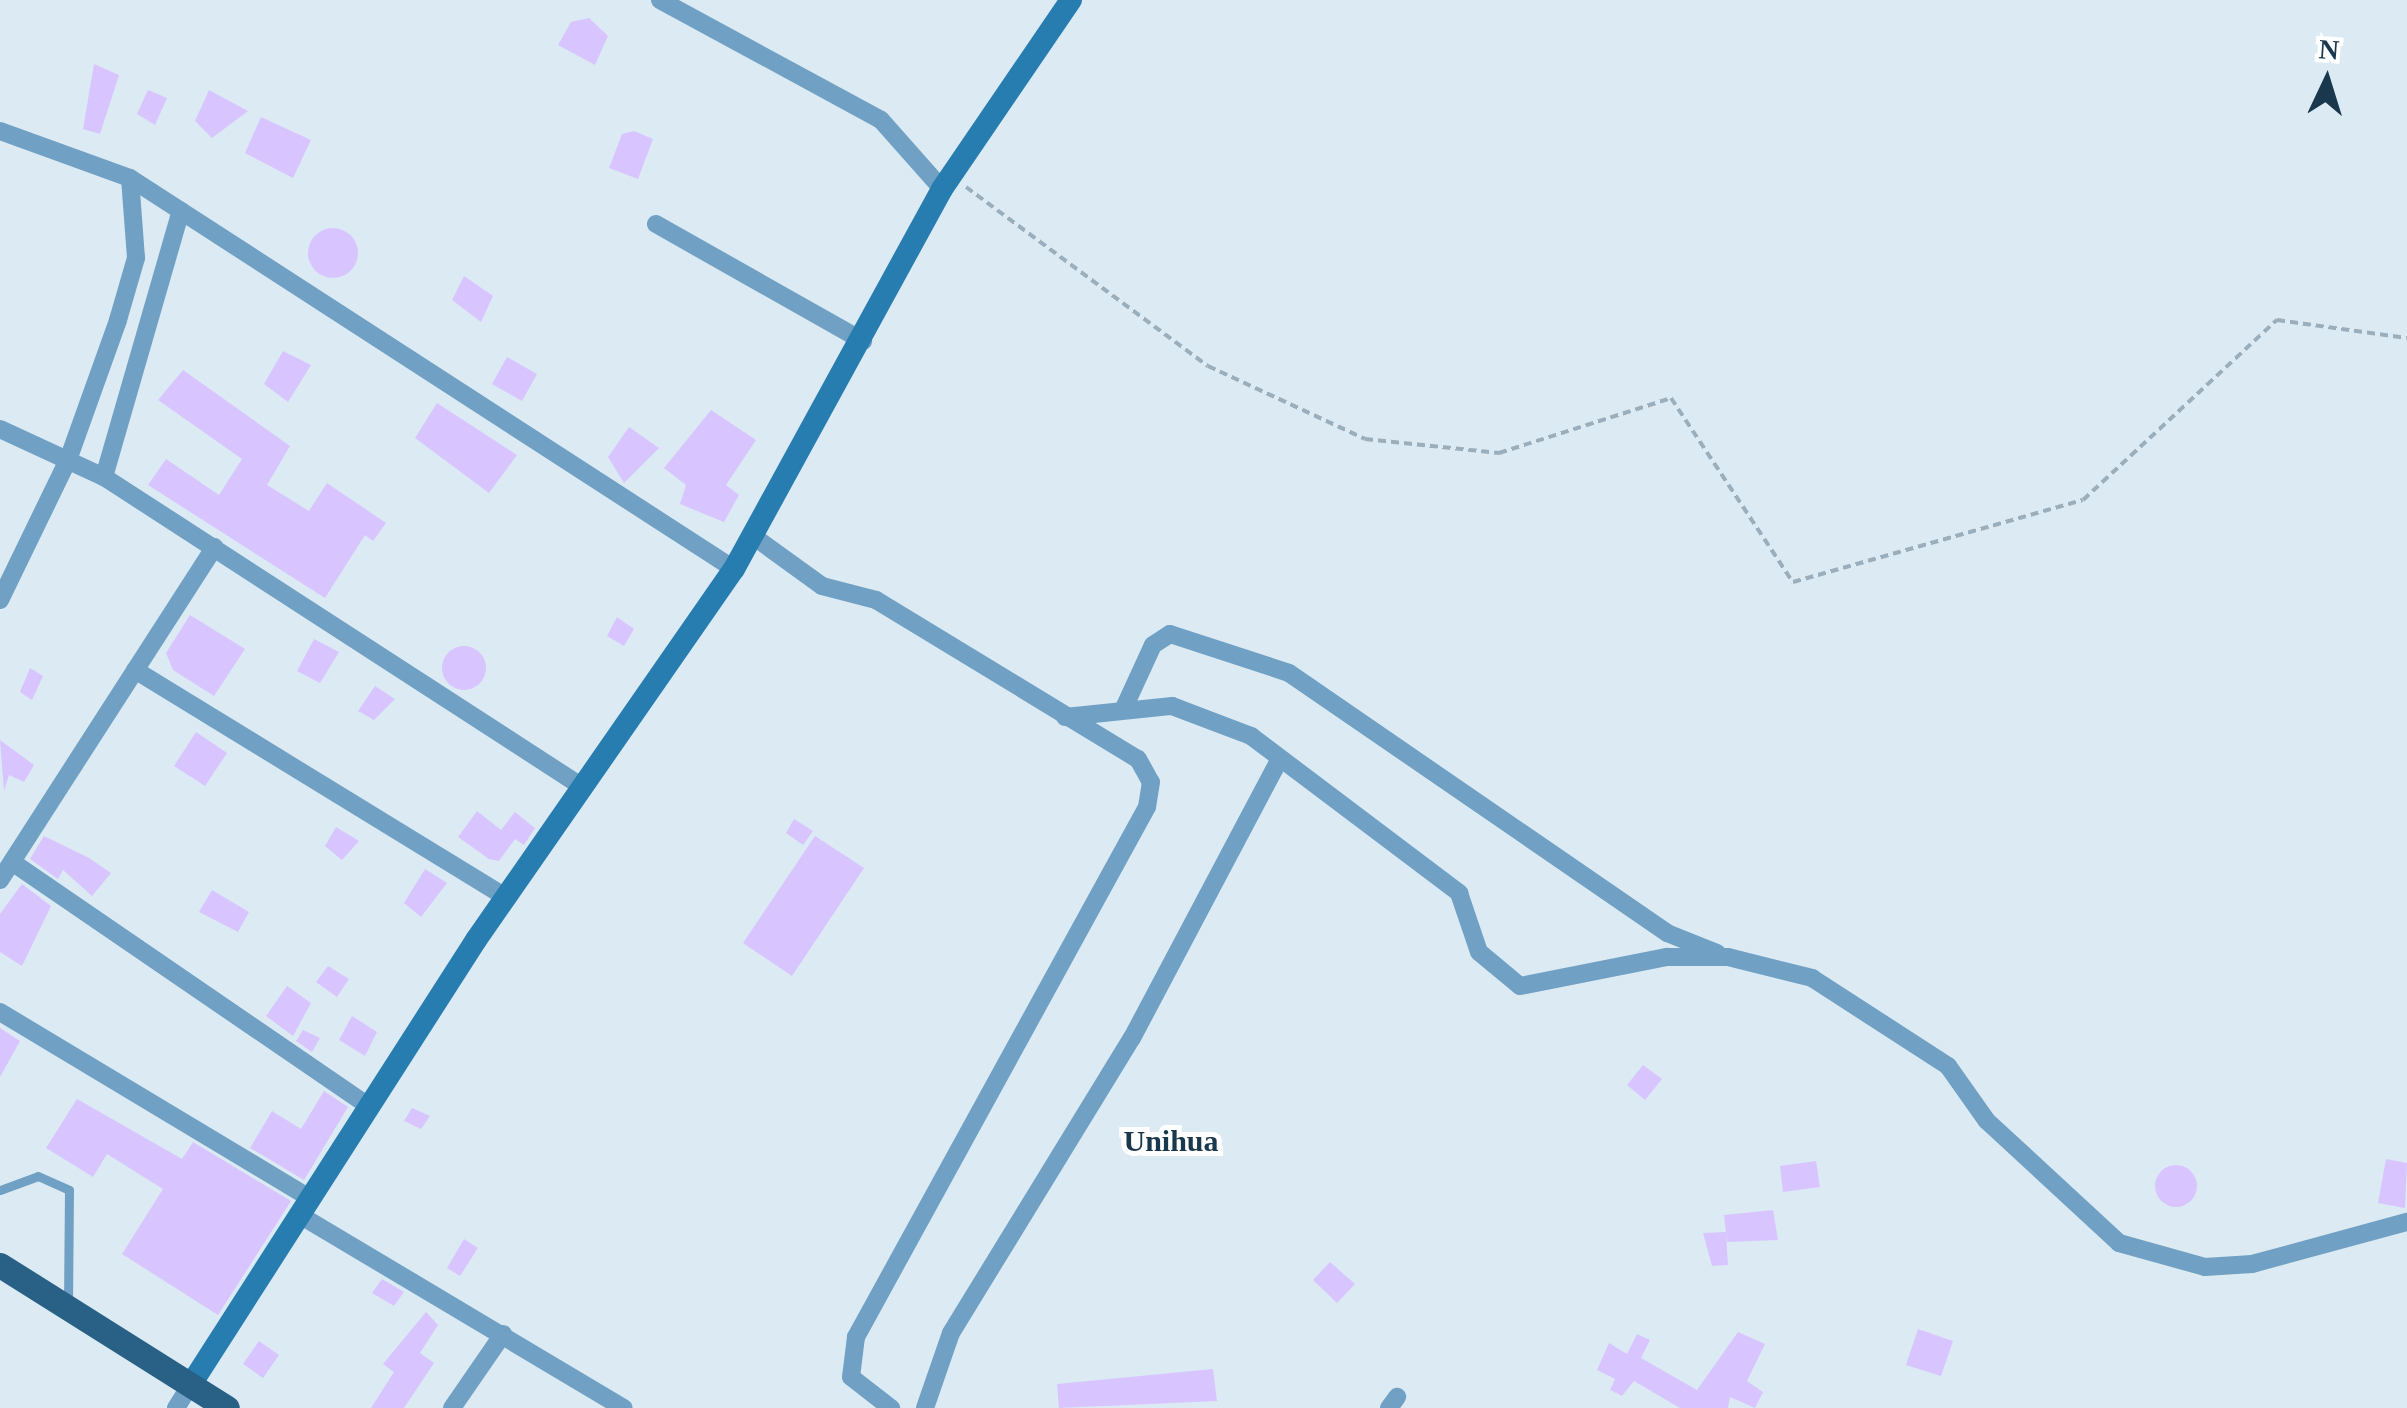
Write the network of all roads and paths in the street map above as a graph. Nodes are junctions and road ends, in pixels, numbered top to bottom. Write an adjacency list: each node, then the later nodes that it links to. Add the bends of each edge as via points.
1 (660, 0): 5 (street, via 882,120)
2 (1071, 0): 5 (street)
3 (0, 130): 4 (street)
4 (130, 178): 6 (street); 11 (street, via 136,258)
5 (946, 182): 8 (path, via 1208,366 1365,439 1500,454 1671,398 1793,582 2083,500 2276,320); 9 (street)
6 (181, 211): 12 (street); 15 (street)
7 (656, 224): 9 (street)
8 (2407, 338)
9 (863, 340): 13 (street)
10 (0, 428): 11 (street)
11 (68, 460): 12 (street); 16 (street)
12 (104, 478): 14 (street)
13 (753, 536): 15 (street); 19 (street, via 822,586 876,600)
14 (214, 547): 17 (street); 21 (street)
15 (734, 570): 21 (street)
16 (0, 600)
17 (135, 670): 22 (street); 24 (street)
18 (1124, 708): 19 (street); 20 (street, via 1199,713 1250,736); 25 (street, via 1153,645 1170,634 1289,673 1667,933)
19 (1065, 717): 38 (street, via 1138,759 1151,794 856,1336 851,1376)
20 (1278, 762): 25 (street, via 1458,893 1479,952 1520,986 1550,986 1599,964); 39 (street, via 1132,1038 951,1334)
21 (581, 786): 24 (street)
22 (12, 862): 23 (street); 27 (street)
23 (0, 880)
24 (505, 897): 27 (street)
25 (1728, 958): 30 (street, via 1812,978 1932,1054 1987,1121 2120,1242 2205,1267 2252,1264)
26 (0, 1012): 29 (street)
27 (367, 1105): 29 (street)
28 (0, 1190): 32 (lane, via 38,1176 70,1190)
29 (303, 1206): 33 (street); 34 (street)
30 (2407, 1222)
31 (0, 1265): 32 (main road)
32 (68, 1308): 34 (main road)
33 (503, 1334): 36 (street); 37 (street)
34 (183, 1397): 35 (main road)
35 (226, 1408)
36 (452, 1408)
37 (624, 1408)
38 (891, 1408)
39 (925, 1408)

